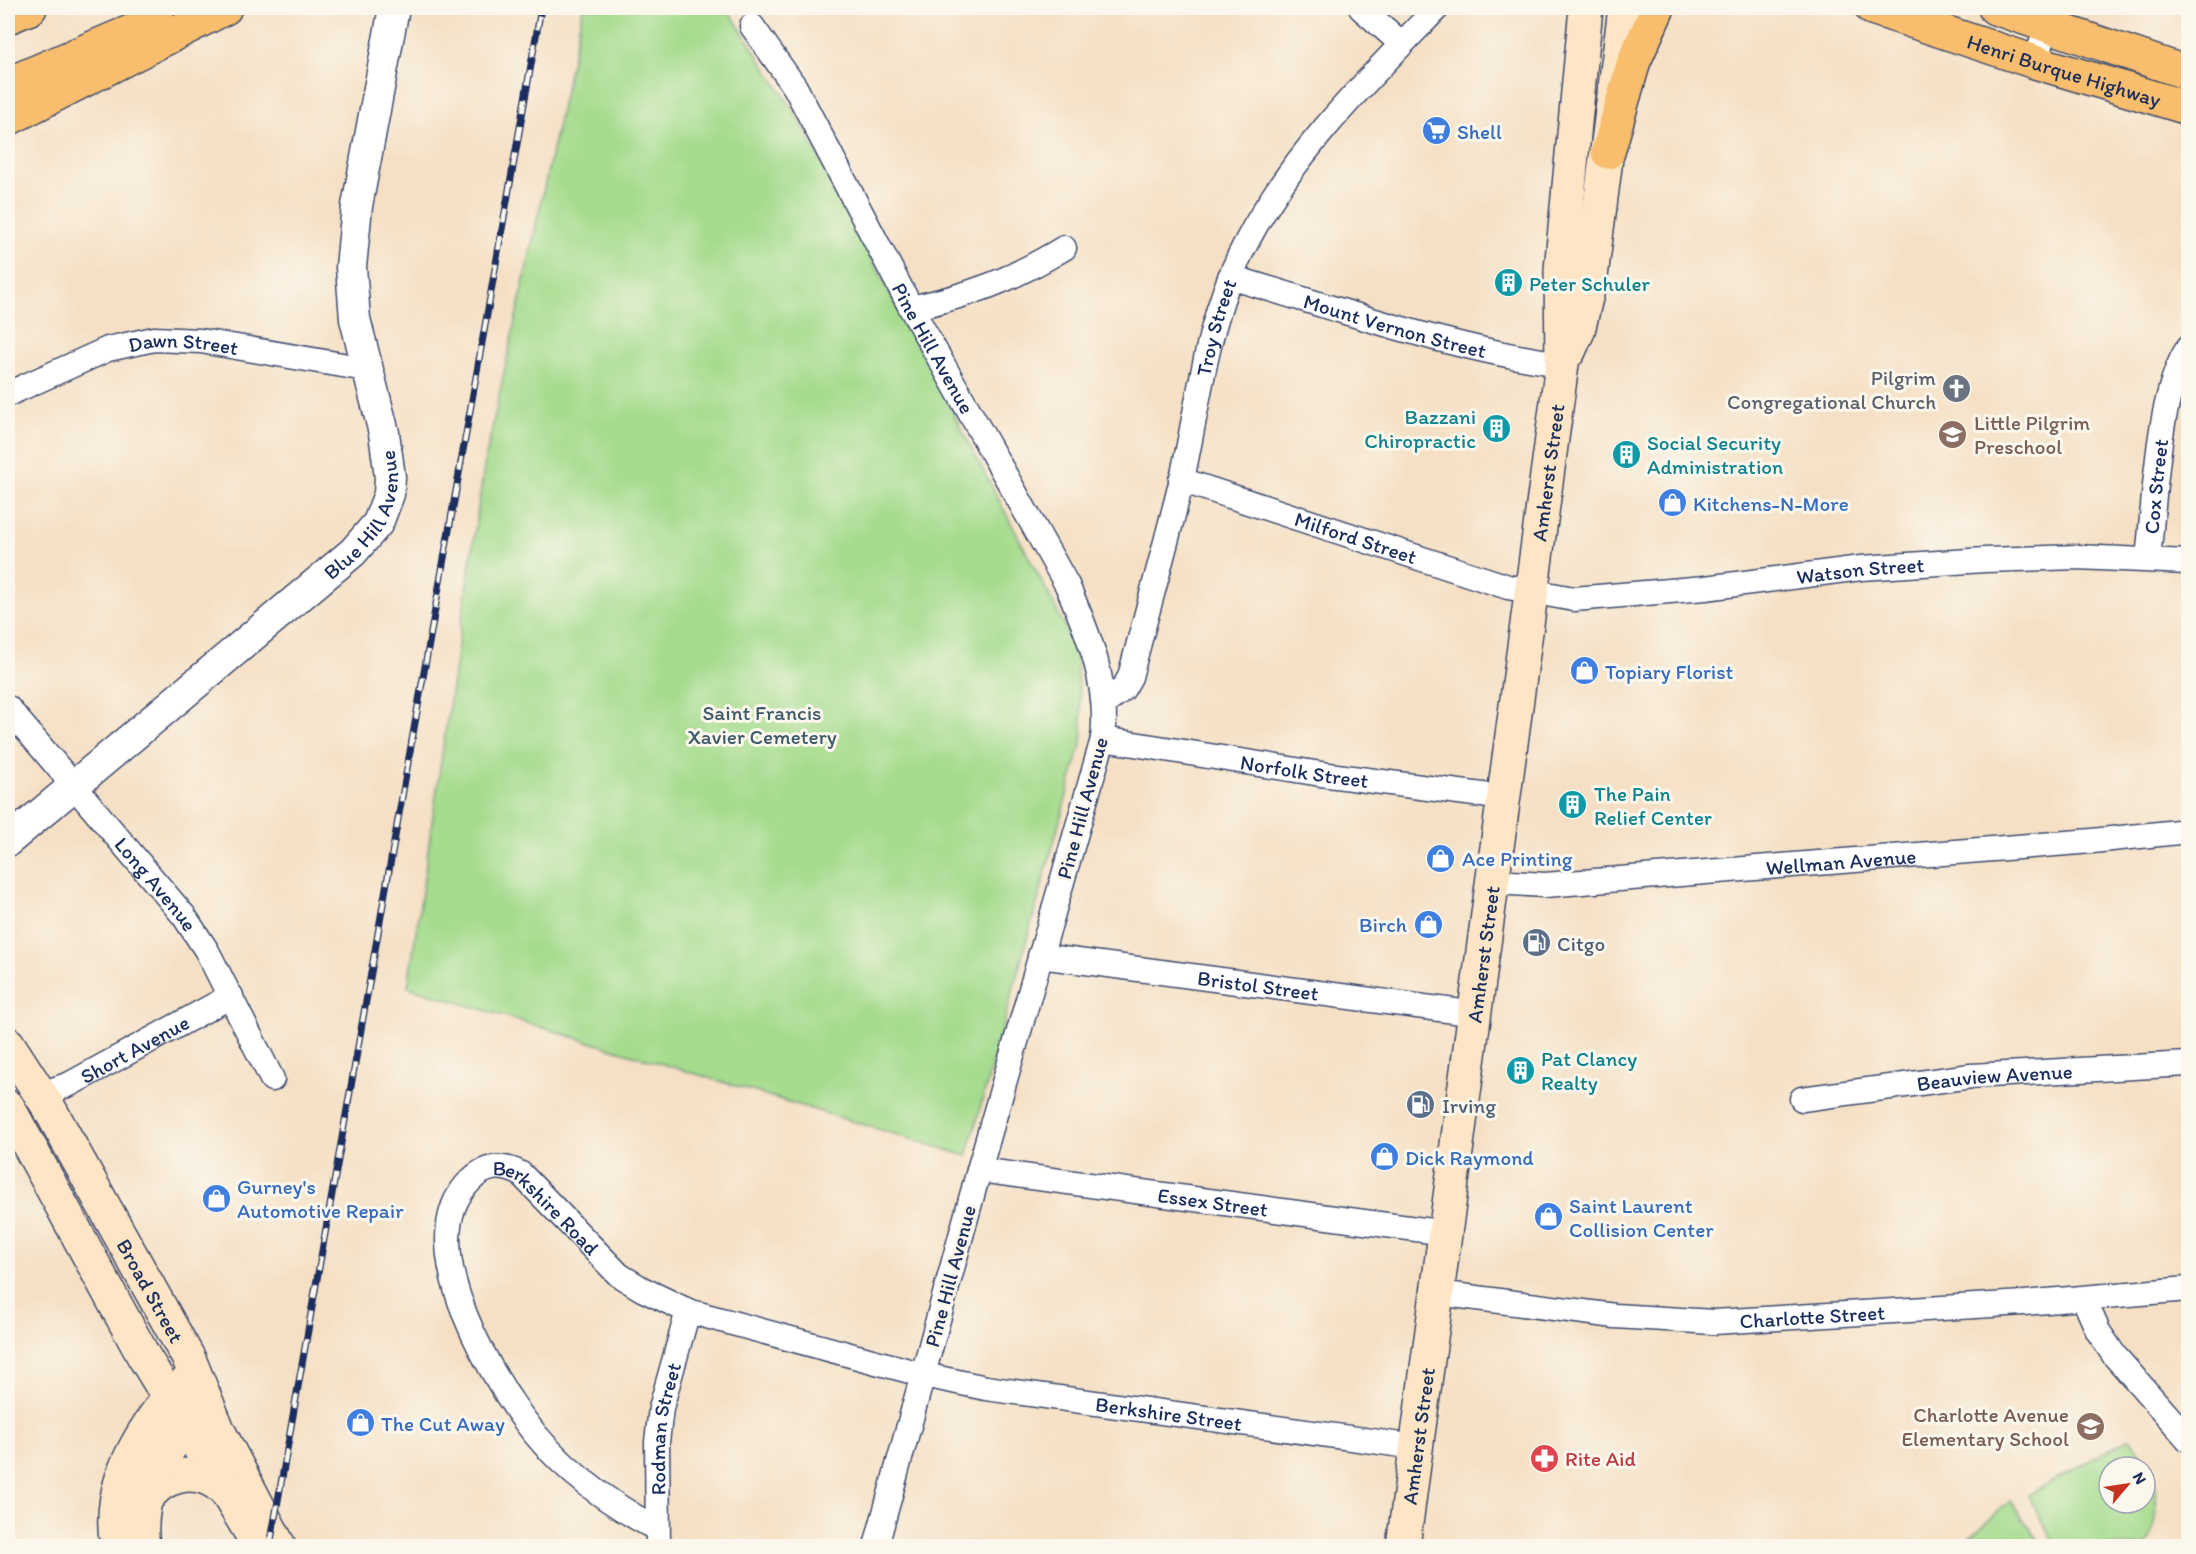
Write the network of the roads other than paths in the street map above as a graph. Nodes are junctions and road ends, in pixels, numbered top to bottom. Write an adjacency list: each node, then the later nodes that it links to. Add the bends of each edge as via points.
1 (30, 8): 13 (main road)
2 (186, 8): 18 (main road)
3 (225, 8): 20 (main road)
4 (394, 8): 27 (street, Blue Hill Avenue, via 353,240 353,301)
5 (1361, 8): 15 (street)
6 (1437, 8): 15 (street, Troy Street)
7 (1586, 8): 26 (main road, Amherst Street, via 1562,270)
8 (1625, 8): 21 (main road, Amherst Street)
9 (1658, 8): 21 (main road, via 1634,61)
10 (1872, 8): 16 (main road, Henri Burque Highway)
11 (1995, 8): 12 (main road, Henri Burque Highway)
12 (2051, 16): 16 (street); 17 (main road, Henri Burque Highway)
13 (8, 17)
14 (752, 26): 24 (street, Pine Hill Avenue, via 795,87)
15 (1402, 44): 23 (street, Troy Street, via 1282,182)
16 (2035, 62): 19 (main road, Henri Burque Highway)
17 (2188, 73)
18 (8, 84)
19 (2188, 108)
20 (8, 119)
21 (1608, 152): 26 (main road, Amherst Street, via 1587,296 1578,331)
22 (1064, 248): 24 (street, via 980,291)
23 (1230, 277): 26 (street, Mount Vernon Street, via 1425,334); 29 (street, Troy Street)
24 (911, 308): 33 (street, Pine Hill Avenue, via 1067,585 1098,666)
25 (2188, 348): 30 (street, Cox Street, via 2177,366 2165,410)
26 (1563, 364): 32 (main road, Amherst Street)
27 (366, 369): 28 (street, Dawn Street, via 201,341 154,339 108,349); 36 (street, Blue Hill Avenue, via 384,433 390,477 389,494 374,528 353,552)
28 (8, 394)
29 (1181, 480): 32 (street, Milford Street); 33 (street, Troy Street, via 1130,677 1124,688)
30 (2148, 558): 31 (street, Watson Street); 32 (street, Watson Street, via 1985,560 1884,567 1617,597 1574,598)
31 (2188, 562)
32 (1532, 593): 37 (main road, Amherst Street)
33 (1104, 704): 35 (street, Pine Hill Avenue)
34 (8, 708): 36 (street, Long Avenue)
35 (1103, 739): 37 (street, Norfolk Street, via 1332,776); 41 (street, Pine Hill Avenue)
36 (74, 786): 39 (street, Blue Hill Avenue); 42 (street, Long Avenue, via 184,916)
37 (1505, 798): 40 (main road, Amherst Street)
38 (2188, 831): 40 (street, Wellman Avenue, via 1545,885)
39 (8, 840)
40 (1494, 882): 43 (main road, Amherst Street)
41 (1040, 956): 43 (street, Bristol Street); 50 (street, Pine Hill Avenue)
42 (231, 996): 46 (street, Long Avenue); 47 (street, Short Avenue, via 70,1084 50,1091)
43 (1477, 1014): 51 (main road, Amherst Street)
44 (8, 1044): 47 (main road, Broad Street)
45 (2188, 1064): 48 (street, Beauview Avenue, via 1971,1076)
46 (272, 1079)
47 (37, 1088): 57 (main road, Broad Street)
48 (1802, 1099)
49 (8, 1107): 58 (main road, Broad Street)
50 (979, 1170): 51 (street, Essex Street); 56 (street, Pine Hill Avenue)
51 (1446, 1233): 53 (main road, Amherst Street)
52 (2188, 1288): 54 (street, Charlotte Street)
53 (1438, 1293): 54 (street, Charlotte Street, via 1675,1322); 61 (main road, Amherst Street)
54 (2084, 1299): 60 (street, via 2114,1355)
55 (688, 1311): 56 (street, Berkshire Road); 64 (street, Rodman Street, via 657,1442); 64 (street, Berkshire Road, via 619,1275 521,1174 508,1167 479,1172 457,1202 449,1247 456,1294 504,1390 556,1457)
56 (924, 1375): 61 (street, Berkshire Street, via 1031,1395); 69 (street, Pine Hill Avenue)
57 (204, 1391): 58 (main road, via 185,1385); 59 (main road); 68 (main road, Broad Street, via 219,1432)
58 (168, 1398): 59 (main road, Broad Street); 65 (main road, via 126,1464 115,1506)
59 (185, 1425): 62 (main road, Broad Street); 63 (main road, via 154,1471)
60 (2188, 1439)
61 (1416, 1447): 70 (main road, Amherst Street)
62 (221, 1487): 63 (main road, via 205,1476 187,1474 164,1482); 67 (main road, Broad Street)
63 (144, 1502): 66 (main road)
64 (658, 1538)
65 (117, 1546)
66 (143, 1546)
67 (261, 1546)
68 (279, 1546)
69 (876, 1546)
70 (1403, 1546)

